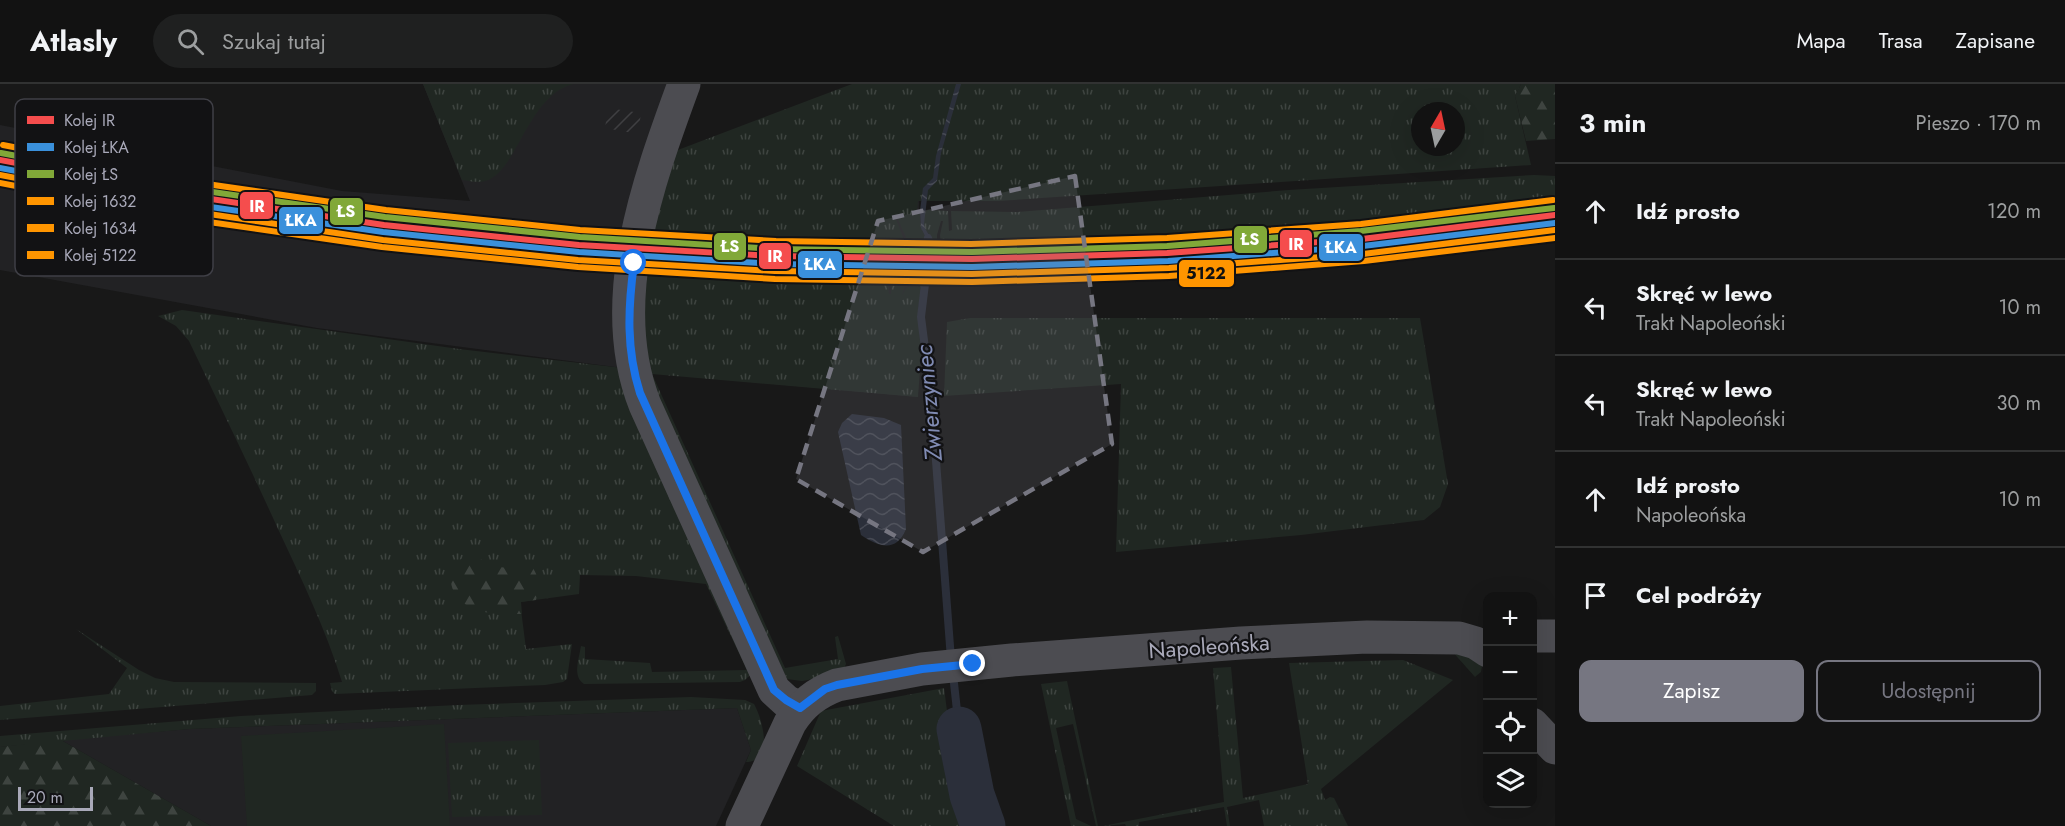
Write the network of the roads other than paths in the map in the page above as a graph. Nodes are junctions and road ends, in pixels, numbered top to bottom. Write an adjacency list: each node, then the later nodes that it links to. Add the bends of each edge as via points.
1 (684, 84): 3 (street, via 639,224 629,298 631,360 645,405)
2 (1483, 644): 3 (street, Napoleońska, via 1459,638 1321,638 973,664 837,685)
3 (787, 699): 6 (street, via 790,723)
4 (1537, 728): 5 (street)
5 (1555, 748)
6 (742, 826)

